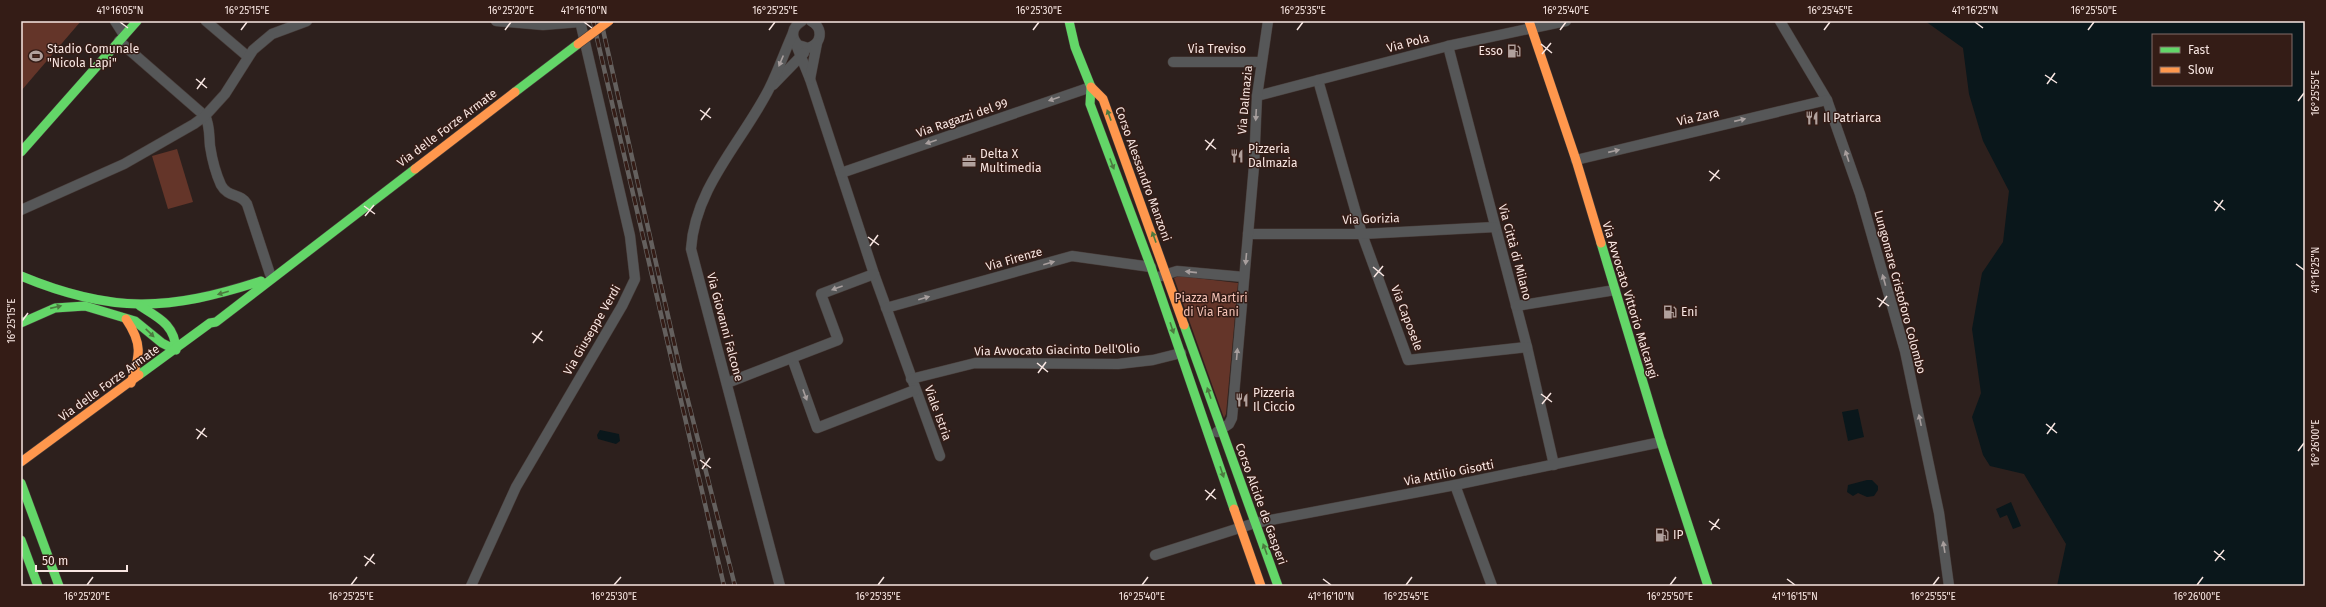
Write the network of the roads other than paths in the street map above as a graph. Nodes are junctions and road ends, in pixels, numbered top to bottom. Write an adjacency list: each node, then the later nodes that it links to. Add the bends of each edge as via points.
1 (115, 21): 15 (street)
2 (137, 21): 15 (main road)
3 (206, 21): 18 (street)
4 (307, 21): 18 (street, via 272,34)
5 (496, 21): 11 (street, via 543,25)
6 (609, 21): 36 (main road, Via delle Forze Armate, bridge)
7 (1068, 21): 24 (main road, Corso Alessandro Manzoni)
8 (1268, 21): 21 (street, Via Dalmazia)
9 (1566, 21): 13 (street, Via Pola)
10 (1780, 21): 27 (street, Lungomare Cristoforo Colombo)
11 (580, 22): 76 (street, Via Giuseppe Verdi, via 630,236 635,279 622,306 516,486)
12 (816, 23): 16 (street, via 820,35)
13 (1531, 25): 17 (street, Via Pola); 30 (main road, Via Avvocato Vittorio Malcangi)
14 (796, 29): 16 (street, via 801,47); 19 (street, Viale Istria); 25 (street, Via Giovanni Falcone, one-way to 25)
15 (122, 38): 28 (street); 29 (main road)
16 (813, 45): 19 (street, Via Giovanni Falcone); 22 (street)
17 (1448, 46): 23 (street, Via Pola); 33 (street, Via Città di Milano)
18 (247, 56): 28 (street, via 230,87)
19 (801, 56): 22 (street, Viale Istria); 25 (street, Via Giovanni Falcone)
20 (1173, 62): 21 (street, Via Treviso)
21 (1261, 62): 26 (street, Via Dalmazia)
22 (810, 79): 31 (street, Viale Istria)
23 (1318, 80): 26 (street, Via Pola); 35 (street, Via Caposele)
24 (1091, 87): 31 (street, Via Ragazzi del 99, one-way to 31); 37 (main road, Corso Alessandro Manzoni, one-way to 37, via 1090,104); 40 (main road, Corso Alessandro Manzoni, one-way to 24, via 1103,99)
25 (769, 89): 58 (street, Via Giovanni Falcone, via 703,196 693,229 692,249)
26 (1257, 96): 34 (street, Via Dalmazia, one-way to 34)
27 (1827, 100): 30 (street, Via Zara, one-way to 27); 82 (street, Lungomare Cristoforo Colombo, one-way to 27, via 1939,512 1905,351 1860,194)
28 (205, 116): 32 (street, via 168,141 124,164); 38 (street, via 212,155 221,184 228,194 244,199 247,204)
29 (21, 152)
30 (1576, 160): 45 (main road, Via Avvocato Vittorio Malcangi)
31 (841, 174): 39 (street, Viale Istria)
32 (21, 210)
33 (1495, 227): 35 (street, Via Gorizia); 47 (street, Via Città di Milano)
34 (1248, 234): 35 (street, Via Gorizia); 42 (street, Via Dalmazia, one-way to 42)
35 (1362, 234): 52 (street, Via Caposele, via 1408,360)
36 (300, 256): 38 (main road, Via delle Forze Armate, via 294,256); 51 (main road, Via delle Forze Armate, via 297,261 216,322)
37 (1151, 267): 43 (main road, Corso Alessandro Manzoni); 48 (street, Via Firenze, one-way to 37, via 1072,256)
38 (270, 274): 44 (main road, Via delle Forze Armate)
39 (874, 274): 48 (street, Viale Istria); 55 (street, one-way to 55, via 821,294 838,340)
40 (1167, 274): 42 (street, one-way to 40, via 1177,271); 43 (street); 60 (main road, one-way to 40)
41 (21, 276): 46 (main road, via 40,285 91,299)
42 (1244, 277): 60 (street, one-way to 42, via 1232,418)
43 (1155, 278): 54 (main road, one-way to 54)
44 (260, 281): 46 (main road, one-way to 46, via 185,302); 51 (main road, Via delle Forze Armate)
45 (1615, 290): 47 (street); 62 (main road, Via Avvocato Vittorio Malcangi)
46 (140, 306): 53 (main road, via 166,322 176,336)
47 (1516, 306): 52 (street, Via Città di Milano)
48 (886, 308): 56 (street, Viale Istria)
49 (124, 316): 50 (main road, one-way to 49, via 44,310 68,304 93,307); 53 (main road, one-way to 53, via 141,324 164,346); 57 (main road, via 137,333 141,351)
50 (21, 323)
51 (210, 323): 53 (main road, Via delle Forze Armate)
52 (1527, 347): 65 (street, Via Città di Milano)
53 (176, 350): 57 (main road, Via delle Forze Armate)
54 (1181, 352): 56 (street, Via Avvocato Giacinto Dell'Olio, via 1153,360 1118,364 975,363); 61 (main road)
55 (792, 358): 58 (street); 59 (street, one-way to 59, via 817,428)
56 (911, 379): 59 (street, Viale Istria)
57 (131, 383): 64 (main road, Via delle Forze Armate)
58 (727, 383): 77 (street, Via Giovanni Falcone)
59 (915, 390): 63 (street, Viale Istria)
60 (1221, 430): 61 (street); 68 (main road, Corso Alcide de Gasperi)
61 (1210, 435): 69 (main road, Corso Alcide de Gasperi, one-way to 69)
62 (1661, 442): 65 (street, Via Attilio Gisotti); 81 (main road, Via Avvocato Vittorio Malcangi)
63 (940, 456)
64 (21, 462)
65 (1554, 466): 67 (street, Via Attilio Gisotti)
66 (21, 483): 75 (main road)
67 (1455, 485): 68 (street, Via Attilio Gisotti); 80 (street)
68 (1255, 523): 69 (street, Via Attilio Gisotti); 79 (main road, Corso Alcide de Gasperi, one-way to 68)
69 (1241, 526): 72 (street, Via Attilio Gisotti); 78 (main road, Corso Alcide de Gasperi)
70 (29, 534): 74 (main road)
71 (21, 540): 73 (main road)
72 (1155, 555)
73 (38, 586)
74 (49, 586)
75 (59, 586)
76 (471, 586)
77 (780, 586)
78 (1261, 586)
79 (1278, 586)
80 (1492, 586)
81 (1708, 586)
82 (1949, 586)

